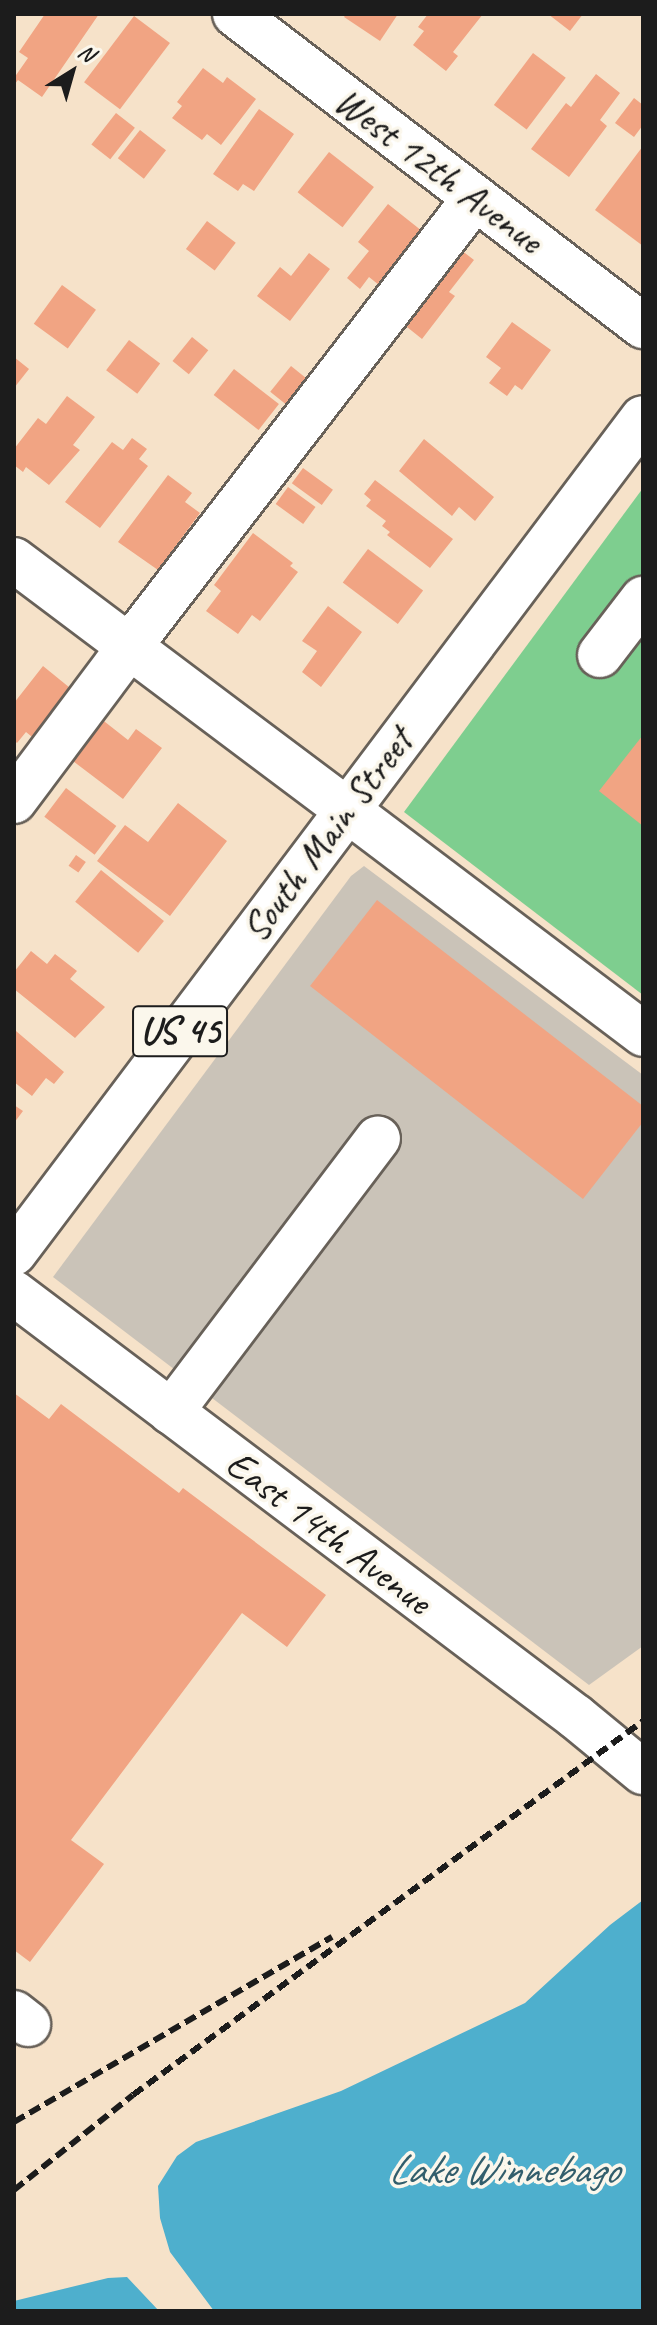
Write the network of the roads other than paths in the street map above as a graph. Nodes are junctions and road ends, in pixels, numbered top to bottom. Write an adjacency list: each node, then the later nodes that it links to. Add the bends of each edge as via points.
1 (235, 14): 2 (street, West 12th Avenue)
2 (475, 198): 3 (street, West 12th Avenue); 7 (street)
3 (643, 326)
4 (643, 418): 10 (street, South Main Street / US 45)
5 (14, 560): 7 (street)
6 (643, 599): 8 (street)
7 (129, 647): 9 (street); 10 (street)
8 (600, 655)
9 (14, 801)
10 (346, 809): 11 (street); 13 (street, South Main Street / US 45)
11 (643, 1034)
12 (378, 1138): 15 (street)
13 (14, 1253)
14 (14, 1293): 15 (street, East 14th Avenue)
15 (171, 1412): 16 (street, East 14th Avenue)
16 (643, 1772)

